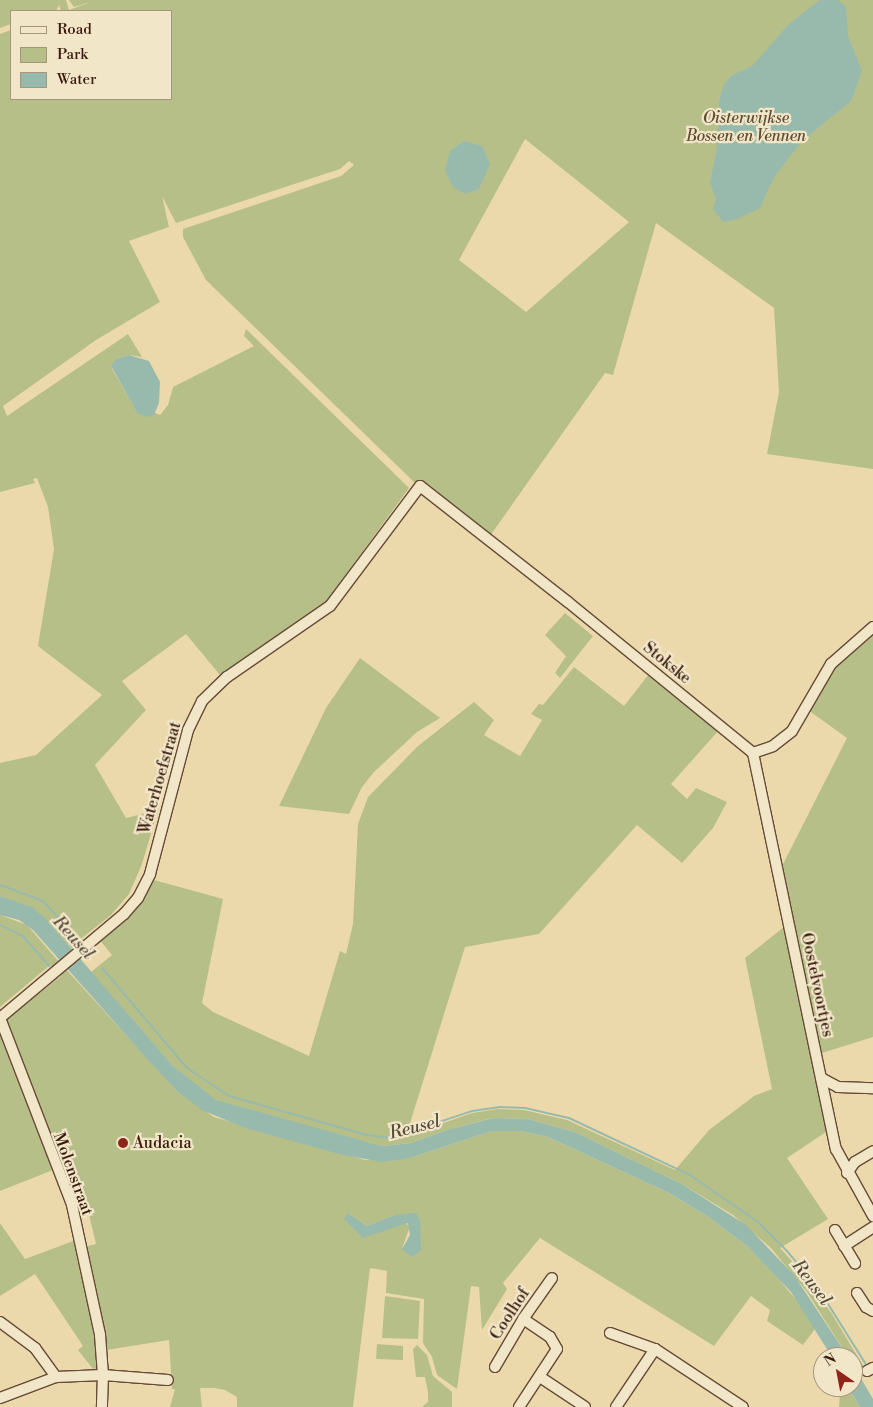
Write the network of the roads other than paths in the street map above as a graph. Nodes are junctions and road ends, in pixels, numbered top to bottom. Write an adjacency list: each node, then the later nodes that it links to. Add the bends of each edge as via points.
1 (420, 486): 3 (street, Stokske); 4 (street, Waterhoefstraat, via 330,606 227,677 202,701 188,730 144,887 128,910)
2 (873, 627): 3 (street, via 831,664 792,732 773,746)
3 (753, 753): 5 (street, Oostelvoortjes)
4 (0, 1018): 22 (street, Molenstraat, via 72,1205 100,1336)
5 (821, 1078): 6 (street, via 838,1087); 8 (street, Oostelvoortjes, via 836,1149)
6 (873, 1088)
7 (873, 1151): 8 (street, via 855,1162)
8 (847, 1173): 9 (street, Oostelvoortjes)
9 (873, 1216)
10 (873, 1227): 12 (street)
11 (835, 1230): 12 (street)
12 (844, 1246): 13 (street)
13 (855, 1263)
14 (552, 1278): 17 (street, Coolhof)
15 (857, 1292): 16 (street, via 866,1307)
16 (872, 1309)
17 (523, 1319): 21 (street, Coolhof); 24 (street, via 550,1337 557,1349)
18 (0, 1322): 23 (street, via 35,1348)
19 (610, 1333): 20 (street)
20 (655, 1349): 30 (street); 31 (street)
21 (495, 1367)
22 (103, 1375): 23 (street); 25 (street); 27 (street, Molenstraat)
23 (56, 1377): 26 (street)
24 (540, 1378): 28 (street); 29 (street)
25 (168, 1380)
26 (0, 1398)
27 (102, 1407)
28 (519, 1407)
29 (585, 1407)
30 (616, 1407)
31 (743, 1407)

